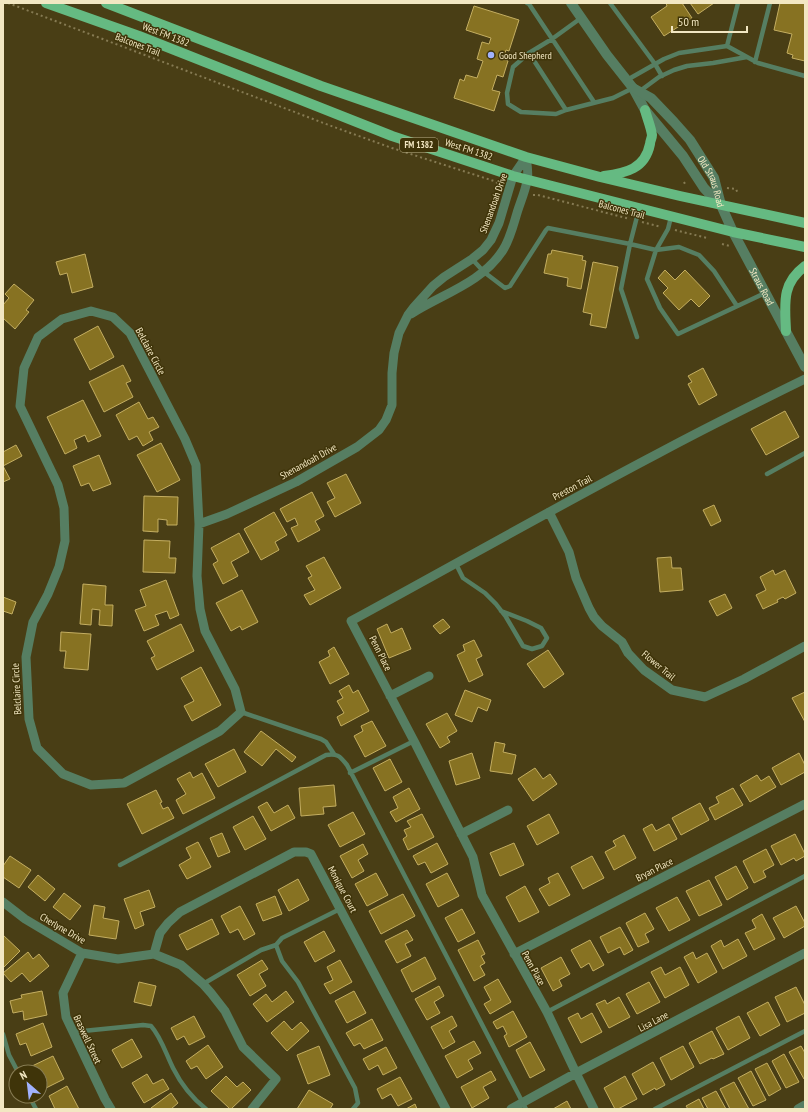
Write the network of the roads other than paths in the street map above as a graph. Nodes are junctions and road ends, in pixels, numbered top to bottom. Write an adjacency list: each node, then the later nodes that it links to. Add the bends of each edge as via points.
1 (46, 3): 22 (main road, West FM 1382 / FM 1382, via 146,39 392,136)
2 (106, 3): 21 (main road, West FM 1382 / FM 1382, via 321,86)
3 (527, 3): 9 (lane)
4 (571, 3): 8 (street, Old Straus Road)
5 (610, 3): 14 (lane)
6 (738, 3): 10 (lane)
7 (770, 3): 13 (lane)
8 (581, 18): 9 (lane); 17 (street, Old Straus Road)
9 (552, 39): 11 (lane); 18 (lane)
10 (727, 46): 12 (lane); 14 (lane, via 679,53)
11 (529, 53): 19 (lane); 19 (lane, via 513,67 507,93 508,104 521,112 536,114 556,114)
12 (747, 57): 13 (lane); 15 (lane, via 687,66)
13 (755, 62): 16 (lane)
14 (655, 64): 15 (lane); 17 (lane)
15 (662, 76): 17 (lane)
16 (805, 76)
17 (633, 86): 18 (lane, via 614,98); 20 (street, Old Straus Road); 25 (street, Old Straus Road, via 651,98 690,140 714,178)
18 (594, 102): 19 (lane)
19 (566, 110)
20 (645, 110): 23 (main road, via 652,135 649,150 642,161 622,174); 25 (street, Old Straus Road, via 683,156 704,188)
21 (526, 157): 22 (street, Shenandoah Drive); 23 (main road, West FM 1382 / FM 1382); 24 (street)
22 (513, 176): 24 (main road, West FM 1382 / FM 1382); 33 (street, Shenandoah Drive, via 497,229 484,250)
23 (600, 177): 25 (main road, West FM 1382 / FM 1382)
24 (527, 180): 26 (main road, West FM 1382 / FM 1382); 35 (street, via 511,233 503,250)
25 (721, 205): 28 (main road, West FM 1382 / FM 1382); 29 (street, Straus Road)
26 (639, 209): 27 (main road, West FM 1382 / FM 1382); 30 (lane)
27 (671, 217): 29 (main road, West FM 1382 / FM 1382); 32 (lane, via 668,229)
28 (805, 223)
29 (733, 232): 31 (main road, West FM 1382 / FM 1382); 36 (street, Straus Road)
30 (630, 244): 32 (lane); 35 (lane, via 548,228 508,288); 40 (lane, via 621,289)
31 (805, 247)
32 (656, 250): 37 (lane, via 679,247 699,255 714,271); 37 (lane, via 647,279 660,308 678,334)
33 (472, 259): 35 (lane); 38 (street, Shenandoah Drive, via 433,286)
34 (805, 266): 39 (main road, via 796,273 787,289)
35 (484, 272): 38 (street, via 453,292)
36 (765, 293): 37 (lane); 39 (street, Straus Road)
37 (738, 306)
38 (408, 315): 46 (street, Shenandoah Drive, via 399,333 394,353 392,405 379,430 357,447 296,482)
39 (786, 331): 41 (street, Straus Road)
40 (637, 337)
41 (805, 367)
42 (805, 379): 45 (street, Preston Trail)
43 (805, 453): 44 (lane)
44 (767, 474)
45 (549, 512): 47 (street, Preston Trail); 50 (street, Flower Trail, via 569,552 576,578 594,617 622,642 628,653 644,670 672,690 705,698)
46 (199, 524): 53 (street, Belclaire Circle, via 197,576 200,609 206,631 235,689); 53 (street, Belclaire Circle, via 196,465 130,333 113,316 91,311 62,319 38,337 24,368 20,406 58,485 64,508 65,541 59,567 33,622 26,657 29,719 37,748 63,774 92,785 124,783 220,731)
47 (456, 564): 48 (lane, via 463,578 485,593); 49 (street, Preston Trail)
48 (501, 611): 48 (lane, via 523,646 532,649 542,646 547,638 541,628)
49 (351, 620): 52 (street, Penn Place)
50 (805, 646)
51 (429, 676): 52 (street)
52 (390, 696): 54 (street, Penn Place)
53 (240, 712): 55 (lane, via 321,739)
54 (414, 741): 56 (lane); 59 (street, Penn Place)
55 (334, 754): 56 (lane, via 341,758); 60 (lane, via 326,755)
56 (350, 773): 77 (lane)
57 (805, 804): 68 (street, Bryan Place)
58 (508, 810): 59 (street)
59 (461, 834): 68 (street, Penn Place, via 473,857 482,895)
60 (120, 865)
61 (805, 876): 70 (lane)
62 (3, 902): 65 (street, Cherlyne Drive, via 25,919)
63 (340, 908): 64 (lane, via 282,938); 67 (street, Monique Court, via 311,854 294,852 180,912 160,933); 82 (street, Monique Court)
64 (276, 945): 69 (lane, via 261,950); 81 (lane, via 282,961 298,982 355,1088 358,1103)
65 (82, 953): 67 (street, Cherlyne Drive, via 118,959); 72 (street, Braswell Street, via 64,993 66,1017)
66 (805, 953): 75 (street, Lisa Lane)
67 (154, 954): 69 (street, via 181,965)
68 (514, 954): 70 (street, Penn Place)
69 (202, 984): 80 (street, via 225,1011 243,1047 276,1079)
70 (547, 1012): 75 (street, Penn Place)
71 (805, 1031): 85 (lane)
72 (73, 1032): 78 (street, Braswell Street); 79 (lane, via 151,1026 184,1086)
73 (3, 1034): 74 (lane)
74 (14, 1064)
75 (576, 1073): 77 (street, Lisa Lane); 84 (street, Penn Place)
76 (805, 1105): 86 (street)
77 (525, 1106): 83 (street, Lisa Lane)
78 (111, 1109)
79 (206, 1109)
80 (252, 1109)
81 (354, 1109)
82 (446, 1109)
83 (511, 1109)
84 (594, 1109)
85 (655, 1109)
86 (798, 1109)

